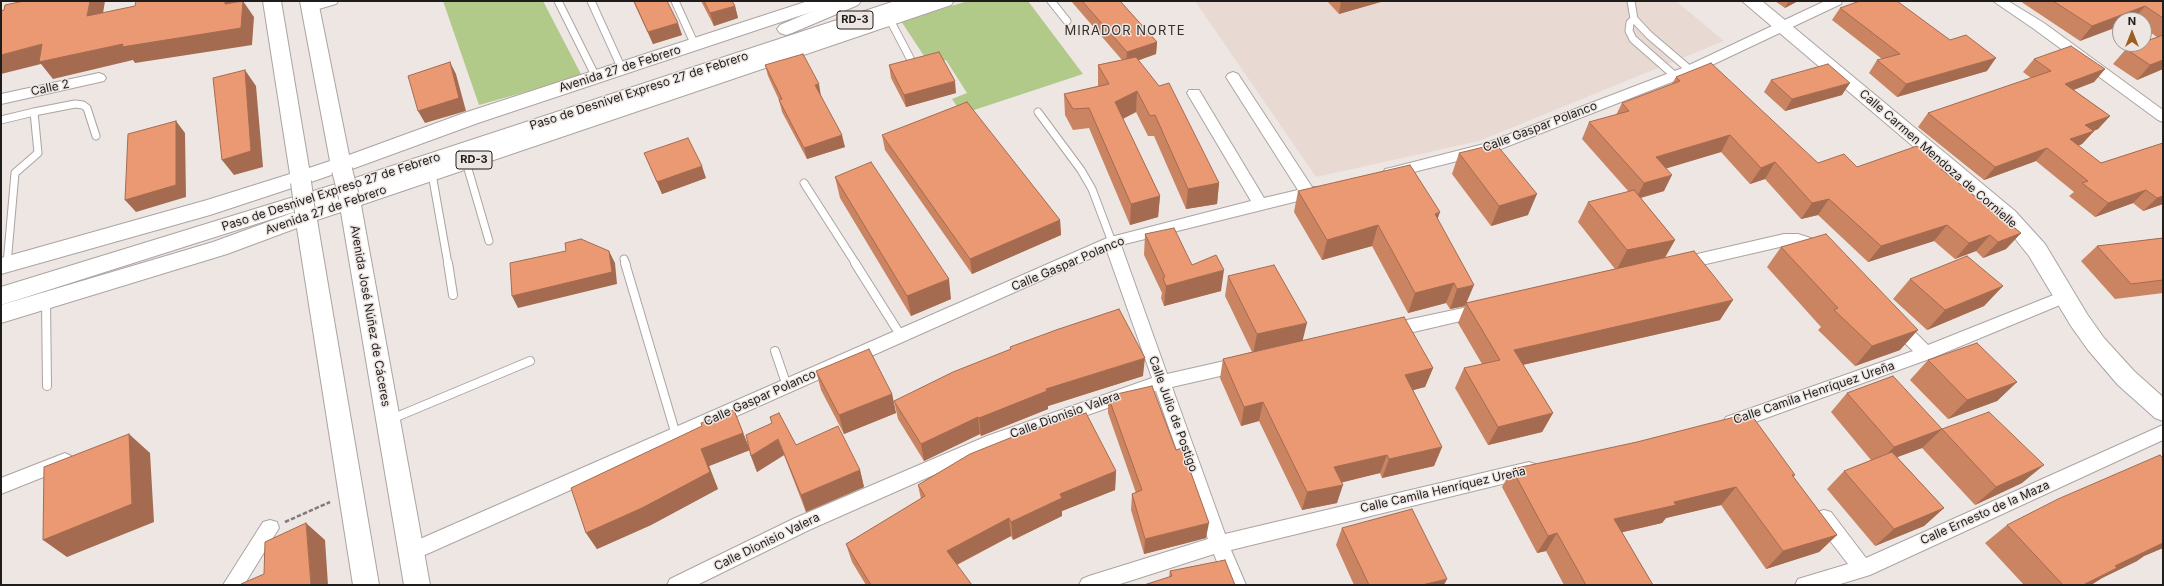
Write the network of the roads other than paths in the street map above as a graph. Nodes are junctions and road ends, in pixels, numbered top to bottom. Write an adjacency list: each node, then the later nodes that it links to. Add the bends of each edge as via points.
1 (272, 1): 41 (main road)
2 (334, 1): 17 (lane)
3 (558, 1): 27 (lane)
4 (591, 1): 25 (lane)
5 (675, 1): 23 (lane)
6 (826, 1): 23 (main road, Avenida 27 de Febrero / RD-3)
7 (852, 1): 22 (main road)
8 (872, 1): 22 (main road, RD-3)
9 (913, 1): 22 (main road, RD-3)
10 (935, 1): 22 (main road)
11 (945, 1): 19 (main road, Avenida 27 de Febrero / RD-3)
12 (1051, 1): 20 (lane)
13 (1631, 1): 18 (lane)
14 (1751, 1): 21 (main road, Calle Carmen Mendoza de Cornielle)
15 (1836, 1): 21 (street, Calle Gaspar Polanco)
16 (1999, 1): 34 (street, via 2039,26)
17 (310, 4): 38 (main road, Avenida José Núñez de Cáceres)
18 (1634, 19): 26 (lane); 26 (lane, via 1630,23 1629,31 1633,39)
19 (890, 20): 24 (lane); 37 (main road, Avenida 27 de Febrero / RD-3)
20 (1067, 22)
21 (1783, 27): 26 (street, Calle Gaspar Polanco, via 1734,47); 56 (main road, Calle Carmen Mendoza de Cornielle, via 2008,216 2037,250)
22 (792, 34): 53 (main road, Paso de Desnivel Expreso 27 de Febrero / RD-3, via 314,186); 54 (main road, Paso de Desnivel Expreso 27 de Febrero / RD-3, via 356,185)
23 (695, 44): 25 (main road, Avenida 27 de Febrero / RD-3)
24 (911, 60)
25 (622, 69): 27 (main road, Avenida 27 de Febrero / RD-3)
26 (1682, 73): 40 (street, Calle Gaspar Polanco, via 1488,148)
27 (596, 77): 38 (main road, Avenida 27 de Febrero / RD-3, via 471,118)
28 (1233, 77): 44 (street)
29 (99, 78): 31 (street, Calle 2)
30 (1194, 93): 46 (street)
31 (1, 99)
32 (34, 112): 35 (lane); 36 (lane, via 75,104 83,105 87,108); 53 (lane, via 38,153 15,173)
33 (1038, 112): 49 (lane, via 1092,189)
34 (2163, 117)
35 (1, 120)
36 (96, 136)
37 (466, 162): 39 (main road, Avenida 27 de Febrero / RD-3); 48 (lane)
38 (341, 168): 41 (main road, Avenida 27 de Febrero / RD-3); 45 (main road, Avenida José Núñez de Cáceres, bridge)
39 (432, 174): 45 (main road, Avenida 27 de Febrero / RD-3); 55 (lane)
40 (1376, 176)
41 (300, 180): 47 (main road, bridge); 53 (main road, Avenida 27 de Febrero / RD-3)
42 (804, 183): 62 (lane)
43 (1331, 187): 44 (street, Calle Gaspar Polanco)
44 (1308, 193): 46 (street, Calle Gaspar Polanco)
45 (350, 199): 47 (main road, Avenida 27 de Febrero / RD-3); 71 (main road, Avenida José Núñez de Cáceres)
46 (1260, 204): 49 (street, Calle Gaspar Polanco)
47 (306, 214): 57 (main road, Avenida 27 de Febrero / RD-3, via 219,248); 84 (main road)
48 (489, 241)
49 (1112, 242): 62 (street, Calle Gaspar Polanco); 67 (street, Calle Julio de Postigo)
50 (624, 259): 74 (lane)
51 (1833, 260): 52 (street, via 1815,245 1798,240 1784,240)
52 (1661, 269)
53 (3, 270)
54 (1, 296)
55 (453, 296)
56 (2066, 296): 64 (street, Calle Camila Henríquez Ureña); 70 (main road, Calle Carmen Mendoza de Cornielle, via 2096,344 2126,378)
57 (46, 301): 60 (main road, Avenida 27 de Febrero / RD-3); 68 (lane)
58 (1498, 306): 61 (street)
59 (1883, 311): 64 (street)
60 (1, 314)
61 (1375, 334)
62 (901, 336): 69 (street, Calle Gaspar Polanco)
63 (774, 351): 69 (lane)
64 (1926, 353): 72 (street, Calle Camila Henríquez Ureña, via 1752,424)
65 (1260, 360): 67 (street, Calle Dionisio Valera)
66 (530, 361): 71 (lane)
67 (1161, 382): 80 (street, Calle Julio de Postigo); 86 (street, Calle Dionisio Valera, via 1068,412 993,441 802,524)
68 (47, 386)
69 (787, 386): 74 (street, Calle Gaspar Polanco)
70 (2163, 411)
71 (388, 420): 81 (main road, Avenida José Núñez de Cáceres)
72 (1716, 426)
73 (2163, 432): 82 (street, Calle Ernesto de la Maza)
74 (676, 435): 81 (street, Calle Gaspar Polanco)
75 (78, 456): 77 (street)
76 (1545, 466): 80 (street, Calle Camila Henríquez Ureña)
77 (1, 486)
78 (1815, 506): 82 (street)
79 (270, 528): 83 (street)
80 (1219, 544): 87 (street, Calle Camila Henríquez Ureña); 88 (street, Calle Julio de Postigo)
81 (411, 552): 85 (main road, Avenida José Núñez de Cáceres)
82 (1863, 569): 89 (street, Calle Ernesto de la Maza)
83 (233, 585)
84 (366, 585)
85 (417, 585)
86 (677, 585)
87 (1090, 585)
88 (1236, 585)
89 (1805, 585)

